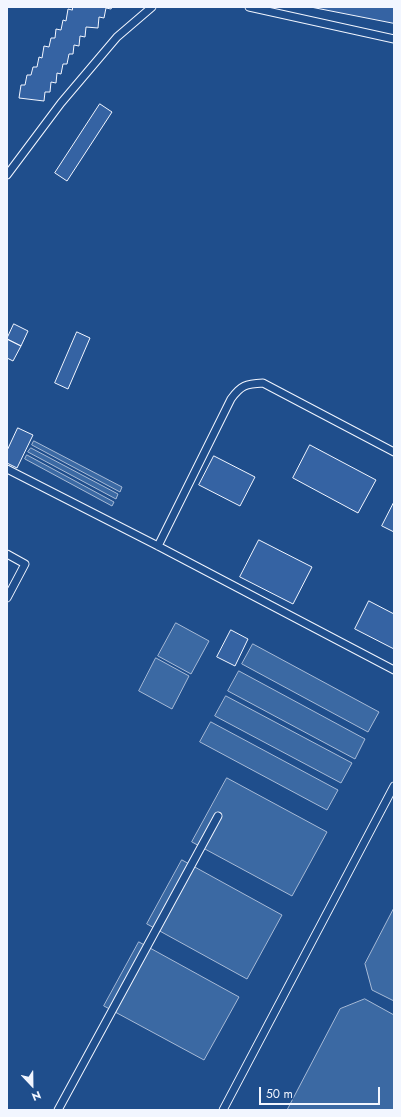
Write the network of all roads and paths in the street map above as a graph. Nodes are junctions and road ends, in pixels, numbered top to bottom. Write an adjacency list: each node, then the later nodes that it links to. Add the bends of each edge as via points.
1 (152, 7): 4 (lane, via 117,37 61,103)
2 (249, 7): 3 (lane)
3 (394, 39)
4 (7, 175)
5 (394, 452): 7 (lane, via 263,383 248,384 237,390 231,399)
6 (7, 469): 7 (lane)
7 (158, 546): 10 (lane)
8 (7, 554): 9 (lane, via 25,564)
9 (7, 598)
10 (394, 670)
11 (394, 786): 14 (lane)
12 (218, 816): 13 (lane)
13 (58, 1110)
14 (223, 1110)

